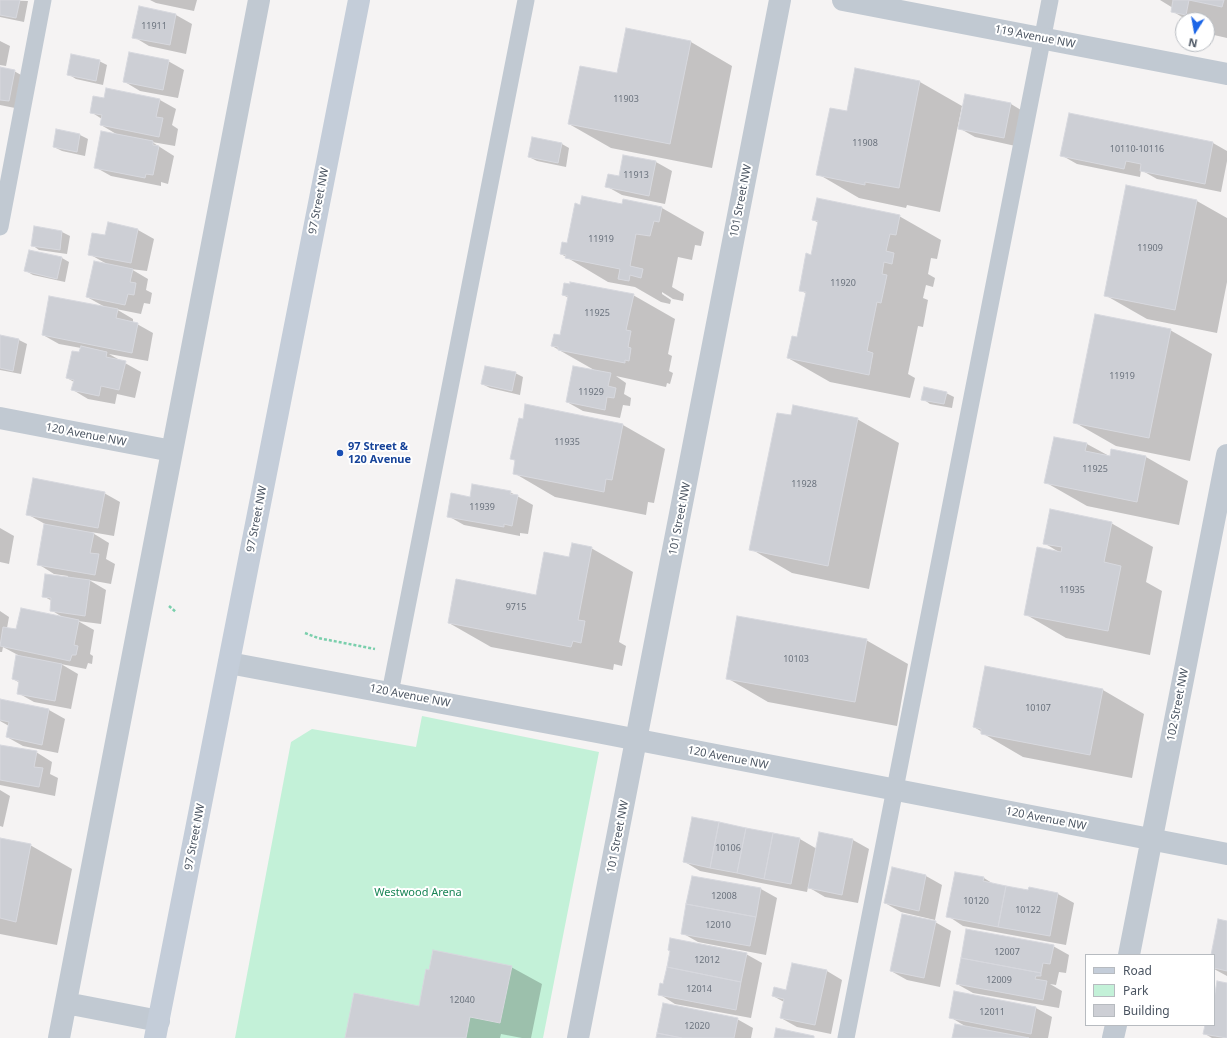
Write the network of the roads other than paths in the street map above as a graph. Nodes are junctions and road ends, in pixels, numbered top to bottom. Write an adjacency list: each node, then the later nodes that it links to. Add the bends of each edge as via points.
1 (43, 0): 10 (lane)
2 (259, 0): 12 (street)
3 (359, 0): 14 (main road, 97 Street NW)
4 (526, 0): 15 (lane)
5 (780, 0): 16 (street, 101 Street NW)
6 (843, 0): 8 (street, 119 Avenue NW)
7 (1050, 0): 8 (lane)
8 (1042, 38): 9 (street, 119 Avenue NW); 17 (lane)
9 (1227, 74)
10 (0, 227)
11 (0, 418): 12 (street, 120 Avenue NW)
12 (172, 451): 21 (street)
13 (1227, 455): 18 (street, 102 Street NW)
14 (229, 663): 15 (street, 120 Avenue NW); 23 (main road, 97 Street NW)
15 (390, 692): 16 (street, 120 Avenue NW)
16 (637, 740): 17 (street, 120 Avenue NW); 25 (street, 101 Street NW)
17 (895, 790): 18 (street, 120 Avenue NW); 26 (lane)
18 (1152, 840): 19 (street, 120 Avenue NW); 20 (street, 102 Street NW)
19 (1227, 854)
20 (1129, 954)
21 (66, 1003): 23 (street); 24 (street)
22 (1116, 1026): 27 (street)
23 (157, 1030)
24 (59, 1038)
25 (578, 1038)
26 (846, 1038)
27 (1113, 1038)

